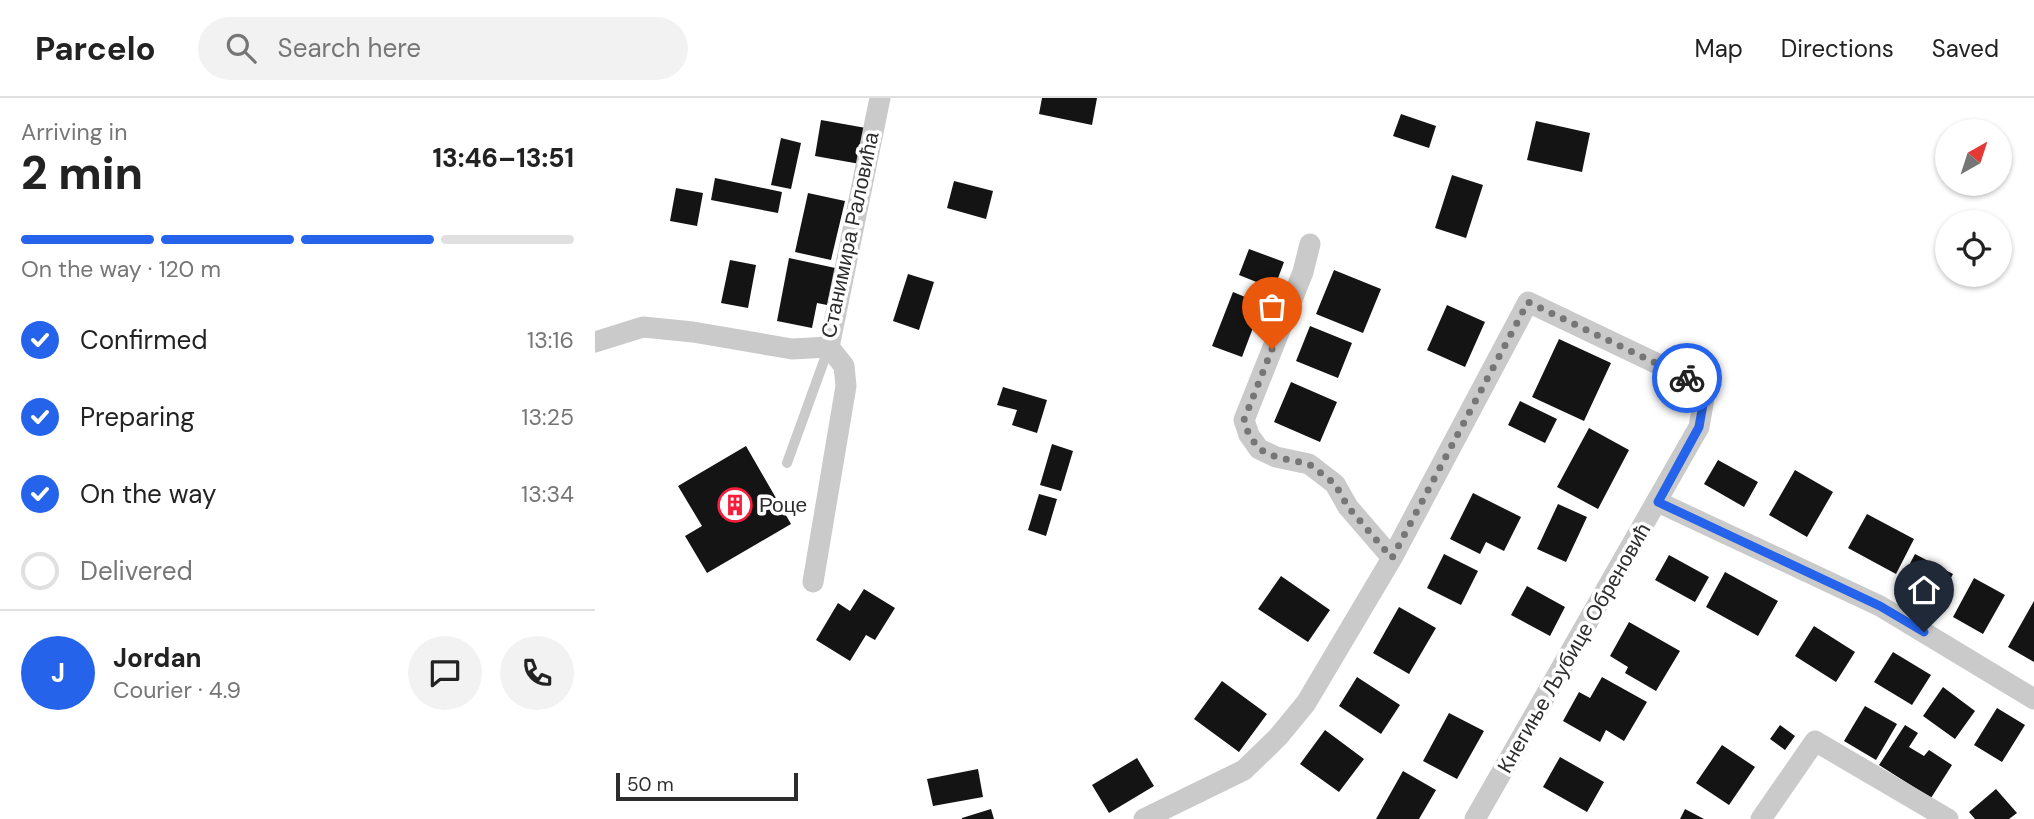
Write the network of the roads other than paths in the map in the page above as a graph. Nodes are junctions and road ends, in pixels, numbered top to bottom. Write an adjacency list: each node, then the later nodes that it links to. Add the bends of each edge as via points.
1 (880, 98): 4 (street, Станимира Раловића)
2 (1310, 244): 7 (street, via 1244,420 1259,449 1309,464 1335,484 1348,507)
3 (595, 342): 4 (street, Станимира Раловића, via 643,327 792,349)
4 (829, 347): 5 (lane); 8 (street, via 844,366 846,386)
5 (787, 463)
6 (1658, 502): 7 (street, Кнегиње Љубице Обреновић, via 1699,427 1706,387 1528,302); 9 (street, via 1880,606); 11 (street, Кнегиње Љубице Обреновић)
7 (1392, 558): 10 (street, via 1306,703 1278,737 1244,769)
8 (813, 582)
9 (2034, 699)
10 (1144, 819)
11 (1475, 819)
12 (1761, 819): 13 (street, via 1815,741)
13 (1948, 819)

